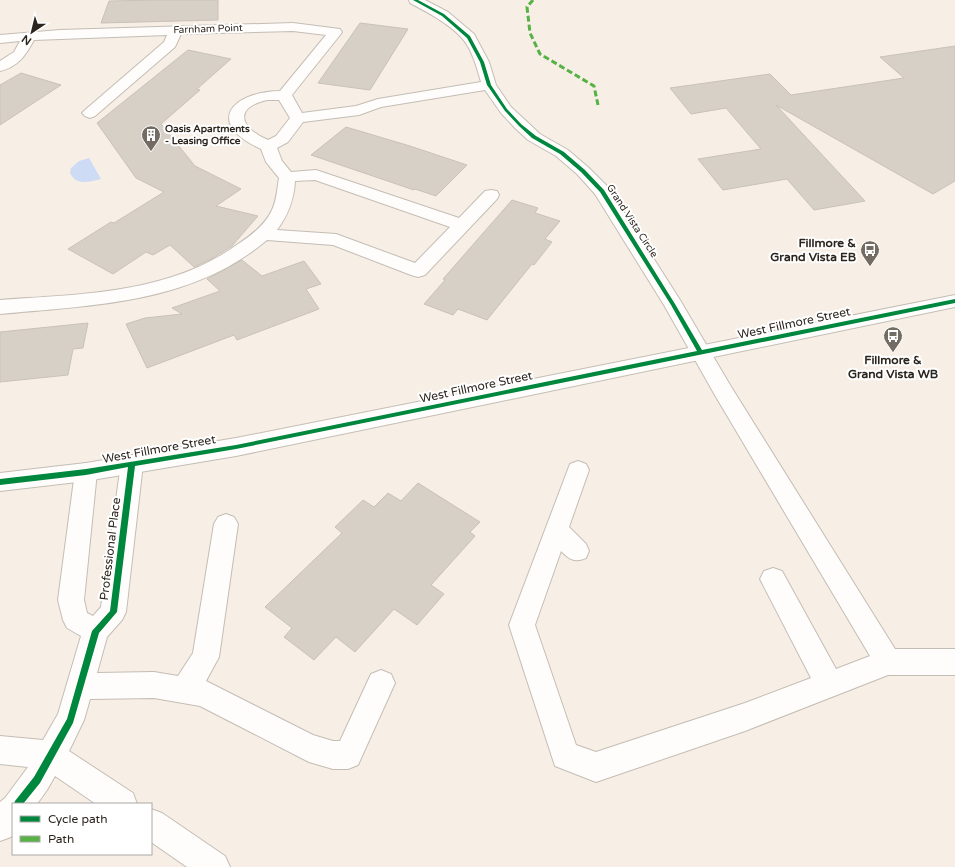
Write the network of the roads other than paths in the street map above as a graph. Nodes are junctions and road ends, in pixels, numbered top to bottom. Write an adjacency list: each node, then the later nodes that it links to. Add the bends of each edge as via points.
1 (415, 0): 7 (street, Grand Vista Circle, via 443,15 468,37 482,62)
2 (176, 30): 3 (street, Farnham Point); 6 (street, Farnham Point, via 339,28); 8 (street, via 170,44)
3 (29, 37): 4 (street, Farnham Point); 5 (street, via 19,55)
4 (0, 39)
5 (0, 67)
6 (284, 95): 9 (street); 10 (street, via 270,94 246,102 235,118 237,127 245,135 255,142)
7 (490, 95): 9 (street, via 388,114 359,110); 17 (street, Grand Vista Circle, via 520,125 534,137 562,153 602,191)
8 (90, 113)
9 (298, 118): 10 (street, via 282,139)
10 (268, 146): 11 (street, via 274,162)
11 (286, 177): 13 (street, via 316,175); 14 (street, via 285,198 278,215)
12 (491, 195): 13 (street)
13 (461, 225): 14 (street, via 418,271 336,240)
14 (264, 234): 16 (street, via 223,264 181,281 126,294)
15 (955, 301): 17 (street, West Fillmore Street)
16 (0, 307)
17 (701, 353): 18 (street, West Fillmore Street, via 236,447); 27 (street, Grand Vista Circle)
18 (132, 464): 20 (street, West Fillmore Street); 26 (street, Professional Place, via 113,612)
19 (578, 470): 23 (street)
20 (86, 472): 21 (street, West Fillmore Street); 26 (street, via 71,600 76,620)
21 (0, 482)
22 (226, 524): 32 (street, via 206,657)
23 (556, 530): 24 (street); 30 (street, via 522,626 565,756 596,767 745,717)
24 (577, 550)
25 (773, 579): 30 (street)
26 (96, 631): 31 (street, Professional Place)
27 (888, 662): 28 (street); 30 (street)
28 (955, 662)
29 (381, 684): 32 (street, via 348,755 333,755 309,748 203,693)
30 (829, 684)
31 (80, 686): 32 (street, via 154,684); 34 (street, Professional Place, via 70,720)
32 (185, 690)
33 (0, 750): 34 (street)
34 (50, 755): 35 (street, Professional Place, via 37,780); 36 (street)
35 (19, 803)
36 (121, 803)
37 (12, 811): 39 (street)
38 (152, 825): 40 (street)
39 (0, 826)
40 (214, 867)

